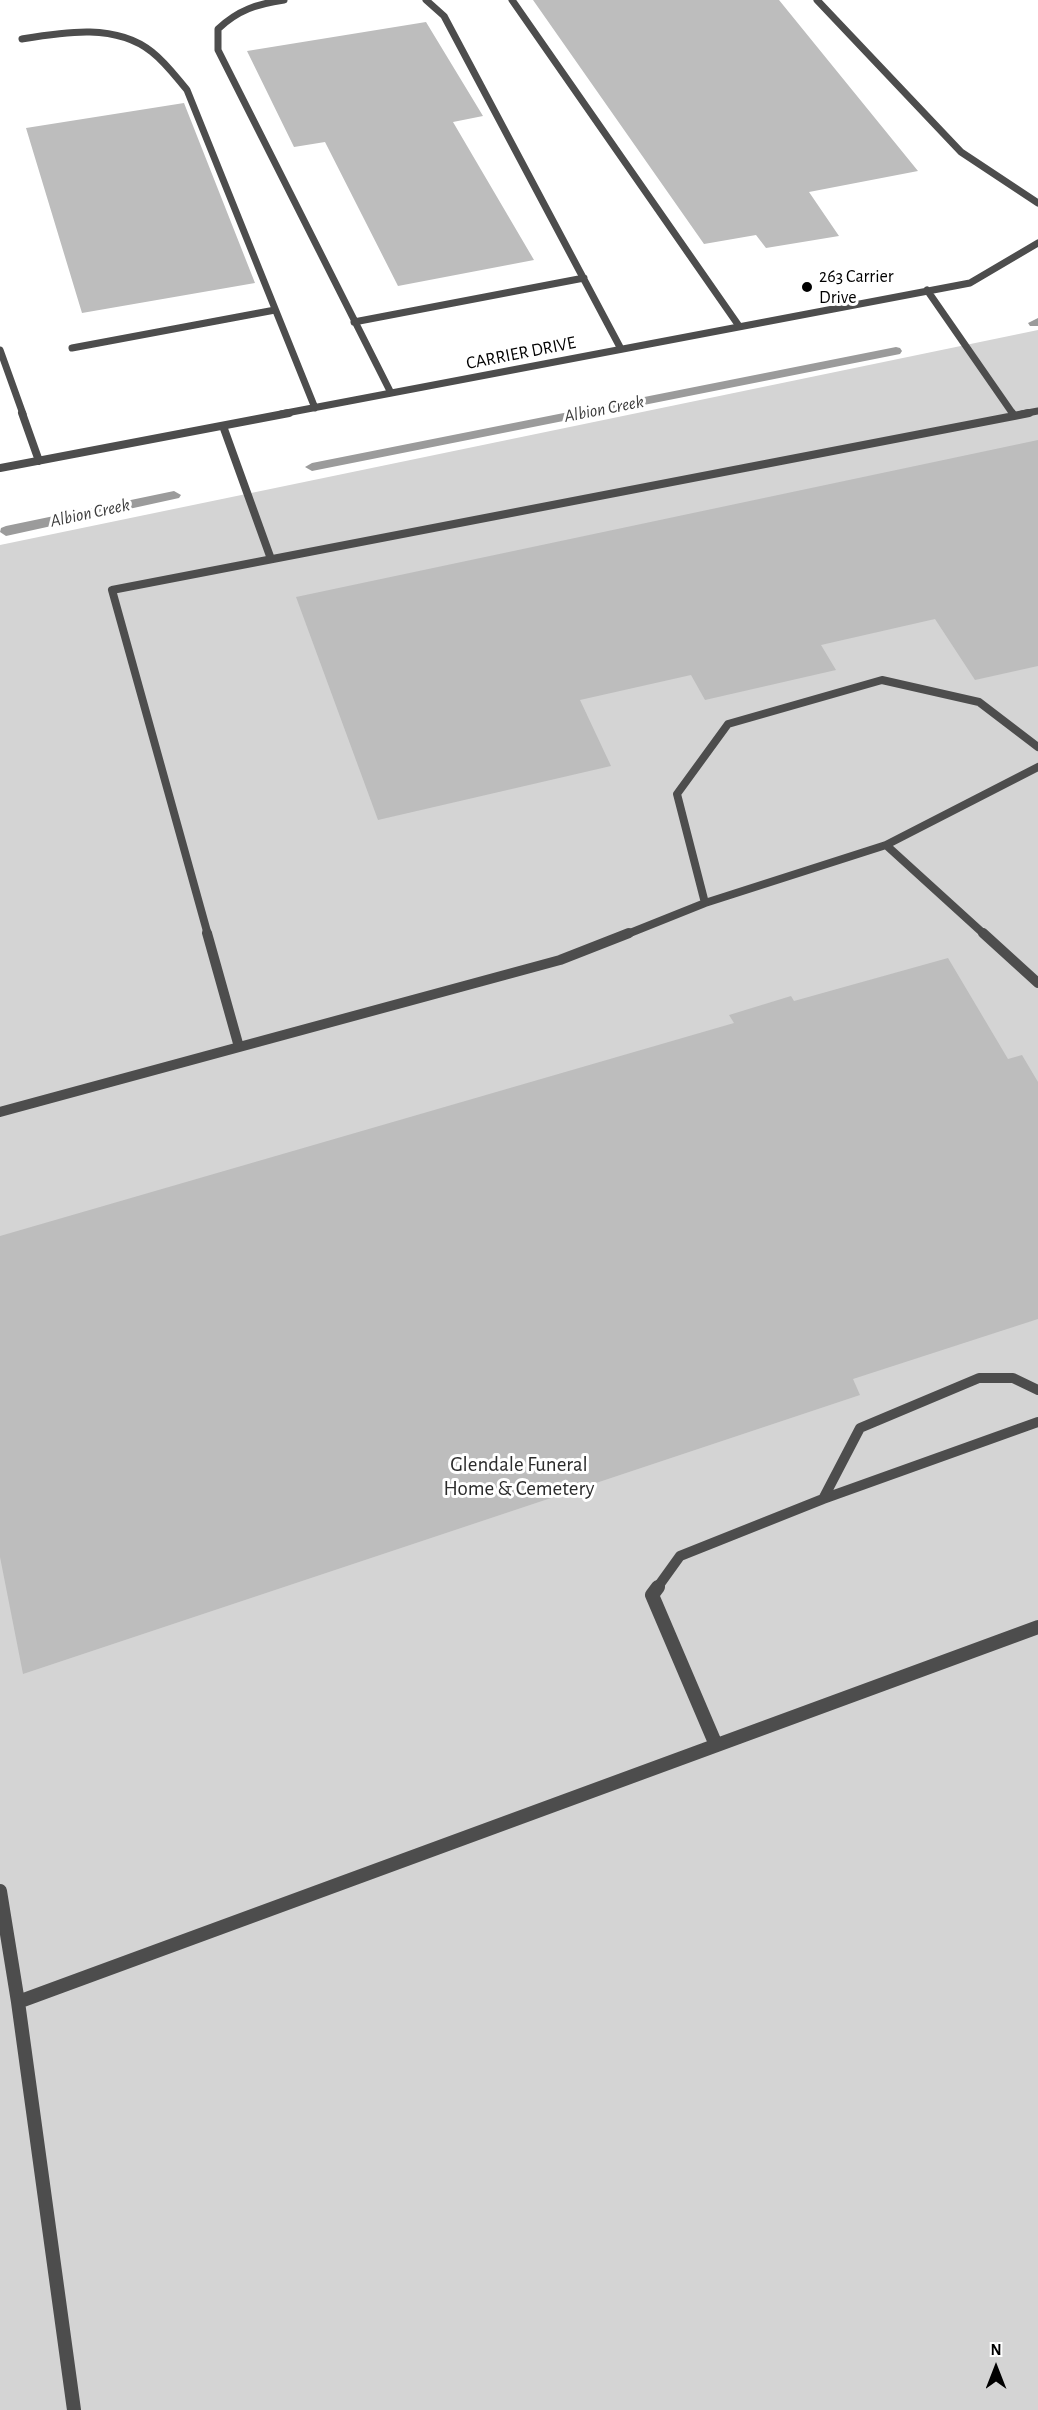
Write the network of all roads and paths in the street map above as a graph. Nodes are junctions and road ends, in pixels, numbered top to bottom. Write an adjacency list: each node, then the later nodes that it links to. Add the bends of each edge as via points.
1 (284, 0): 11 (street, via 235,12 218,29 218,51)
2 (426, 0): 8 (street, via 444,16)
3 (512, 0): 12 (street)
4 (817, 0): 6 (street, via 961,152)
5 (22, 39): 10 (street, via 63,32 117,34 149,50 187,90)
6 (1038, 203)
7 (1038, 243): 9 (street, CARRIER DRIVE, via 970,283)
8 (584, 278): 11 (street); 14 (street)
9 (927, 290): 12 (street, CARRIER DRIVE); 19 (street)
10 (275, 310): 13 (street); 17 (street)
11 (354, 322): 16 (street)
12 (739, 326): 14 (street, CARRIER DRIVE)
13 (72, 348)
14 (621, 349): 16 (street, CARRIER DRIVE)
15 (0, 350): 21 (street)
16 (391, 393): 17 (street, CARRIER DRIVE)
17 (315, 408): 20 (street, CARRIER DRIVE)
18 (1038, 411): 19 (street)
19 (1014, 416): 23 (street)
20 (222, 426): 21 (street, CARRIER DRIVE); 23 (street)
21 (39, 461): 22 (street, CARRIER DRIVE)
22 (0, 468)
23 (271, 559): 29 (street, via 112,590)
24 (1038, 747): 27 (street, via 979,702 882,680 728,724 677,794)
25 (1038, 767): 26 (street)
26 (886, 845): 27 (street); 28 (street)
27 (705, 903): 29 (street, via 561,960)
28 (1038, 983)
29 (238, 1047): 30 (street)
30 (0, 1112)
31 (1038, 1390): 33 (street, via 1013,1378 979,1378 860,1428)
32 (1038, 1422): 33 (street)
33 (823, 1499): 35 (street, via 680,1556 652,1595)
34 (1038, 1627): 35 (street)
35 (716, 1745): 37 (street)
36 (0, 1892): 37 (street)
37 (18, 2002): 38 (street)
38 (74, 2410)

